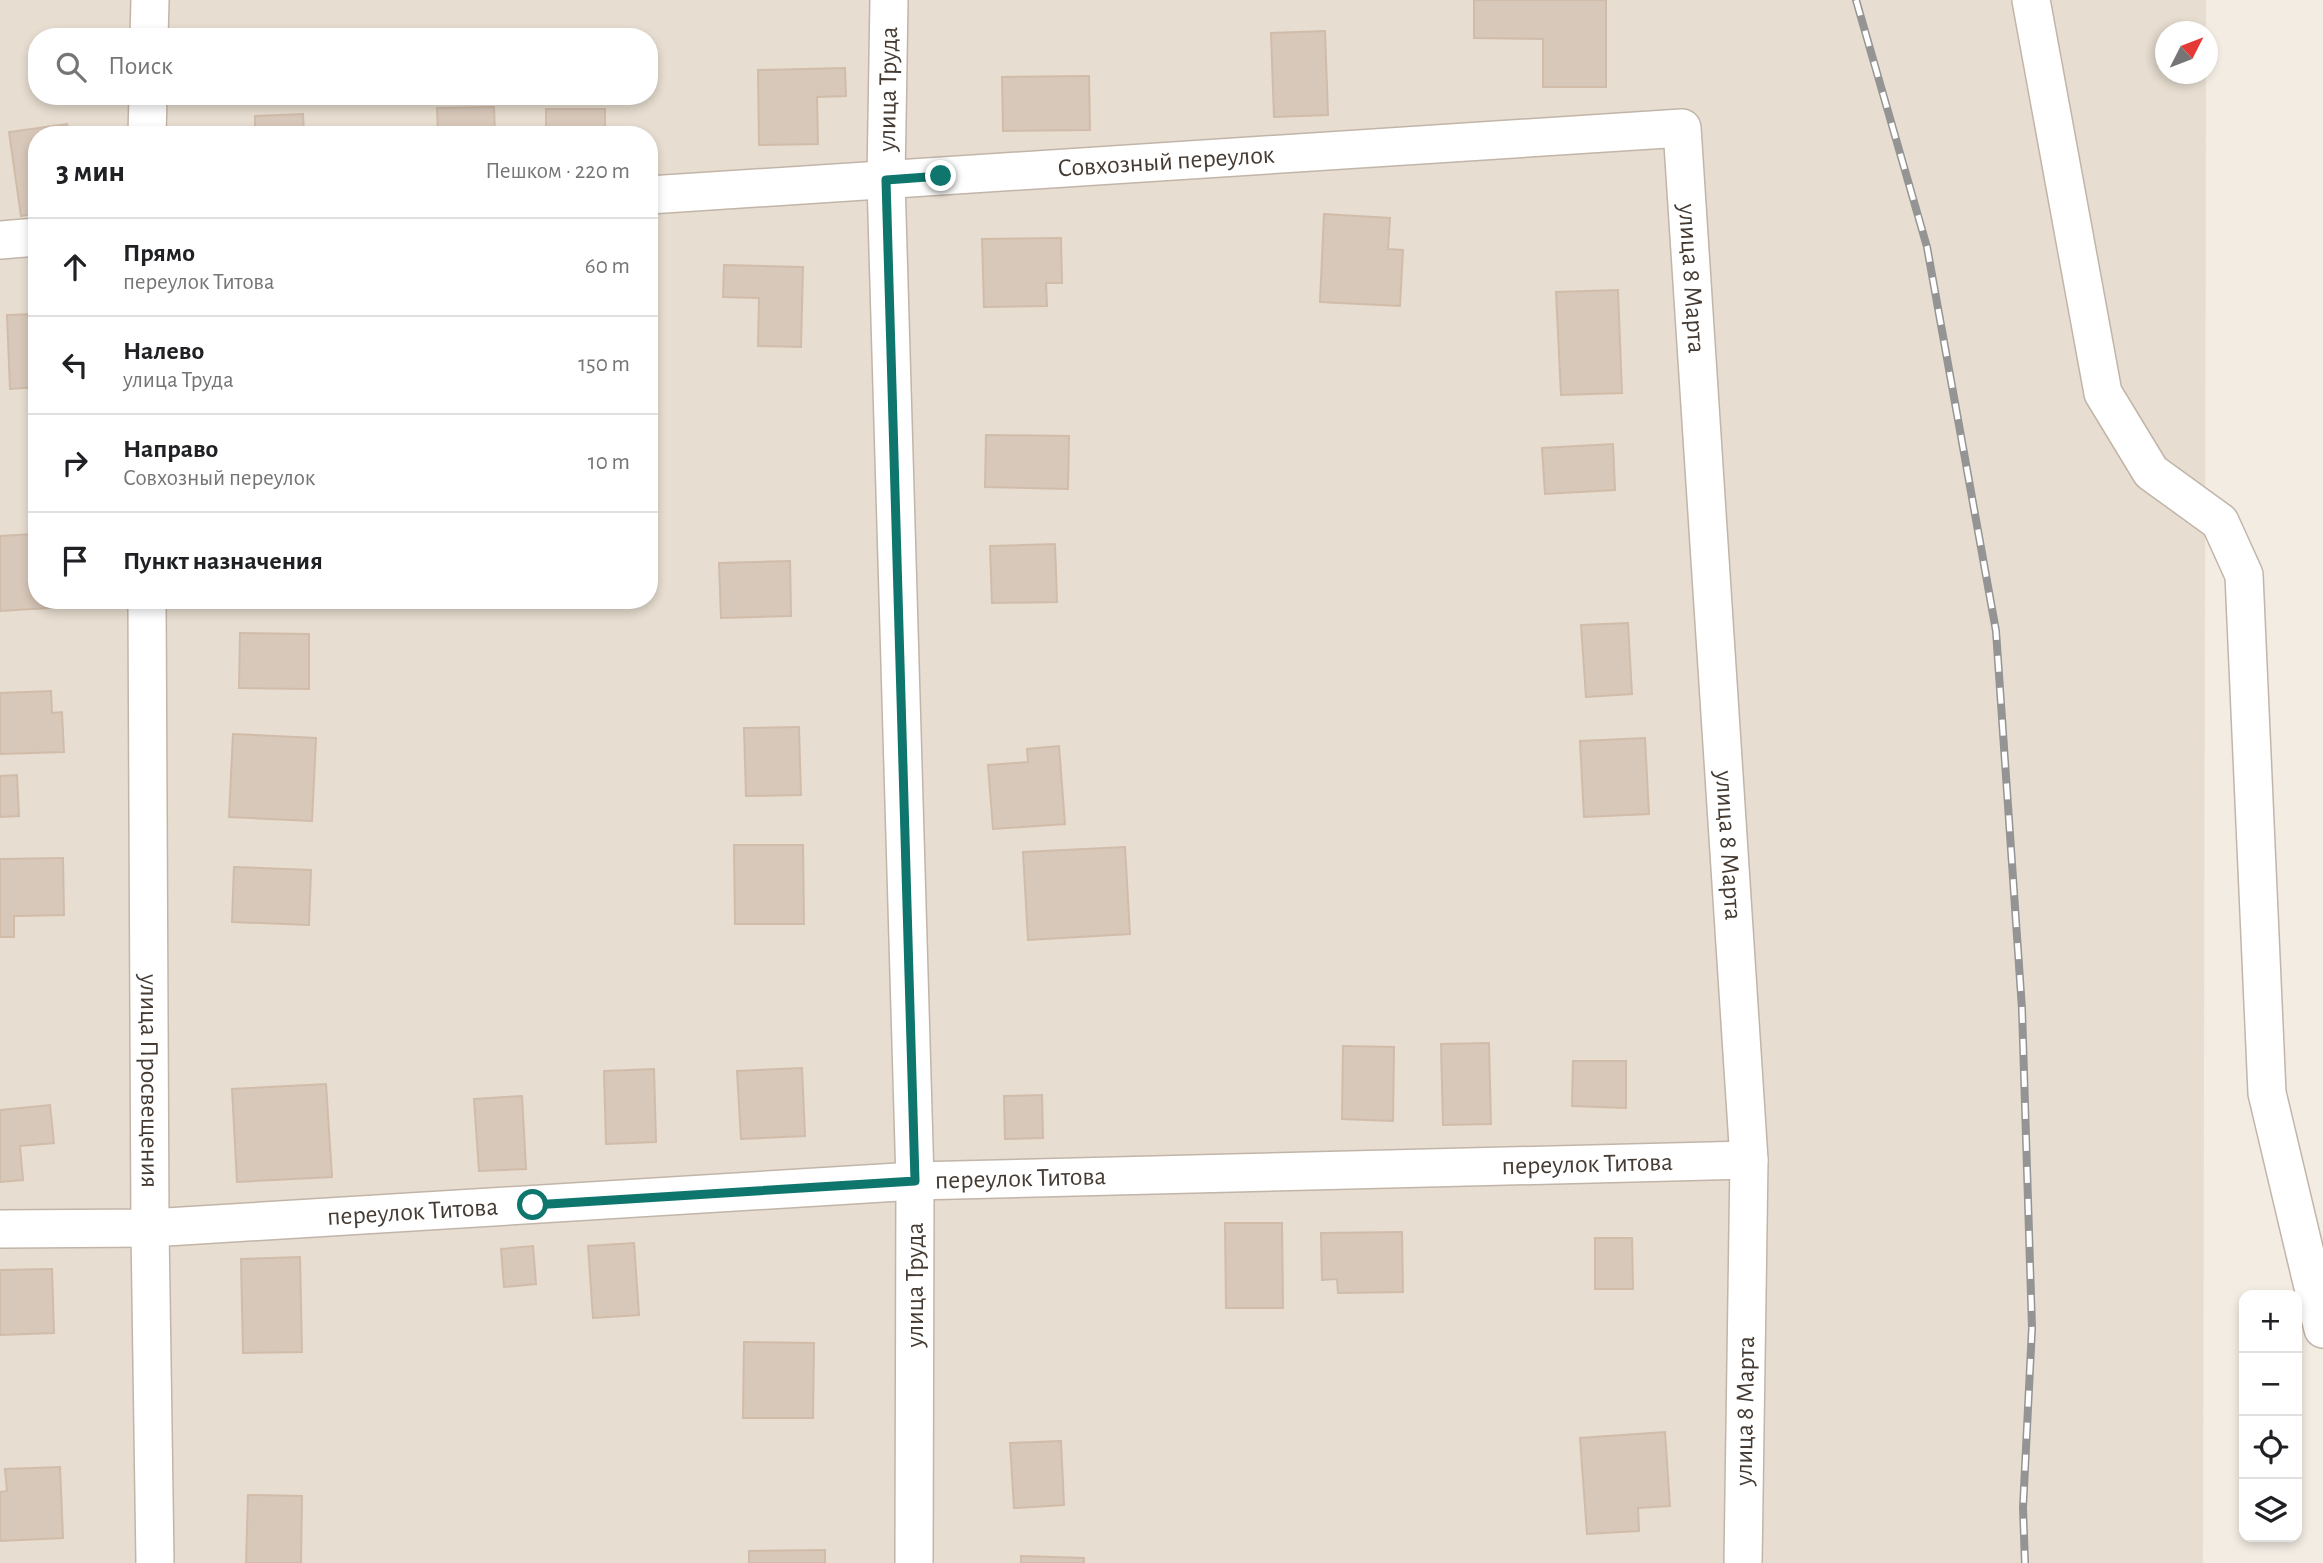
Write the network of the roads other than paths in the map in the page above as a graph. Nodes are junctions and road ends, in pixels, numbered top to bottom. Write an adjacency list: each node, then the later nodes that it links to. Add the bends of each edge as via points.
1 (150, 0): 4 (street)
2 (889, 0): 8 (street, улица Труда)
3 (2031, 0): 17 (street, via 2103,393 2151,472 2220,522 2244,575 2267,1093)
4 (149, 28)
5 (148, 105): 6 (street)
6 (148, 126)
7 (1682, 128): 8 (street, Совхозный переулок); 13 (street, улица 8 Марта)
8 (886, 180): 9 (street, Совхозный переулок); 14 (street, улица Труда)
9 (658, 194)
10 (28, 238): 11 (street)
11 (0, 240)
12 (148, 609): 15 (street, улица Просвещения)
13 (1749, 1160): 14 (street, переулок Титова); 20 (street, улица 8 Марта)
14 (915, 1181): 15 (street, переулок Титова); 19 (street, улица Труда)
15 (150, 1228): 16 (street, переулок Титова); 18 (street, улица Просвещения)
16 (0, 1229)
17 (2323, 1329)
18 (155, 1563)
19 (914, 1563)
20 (1743, 1563)

